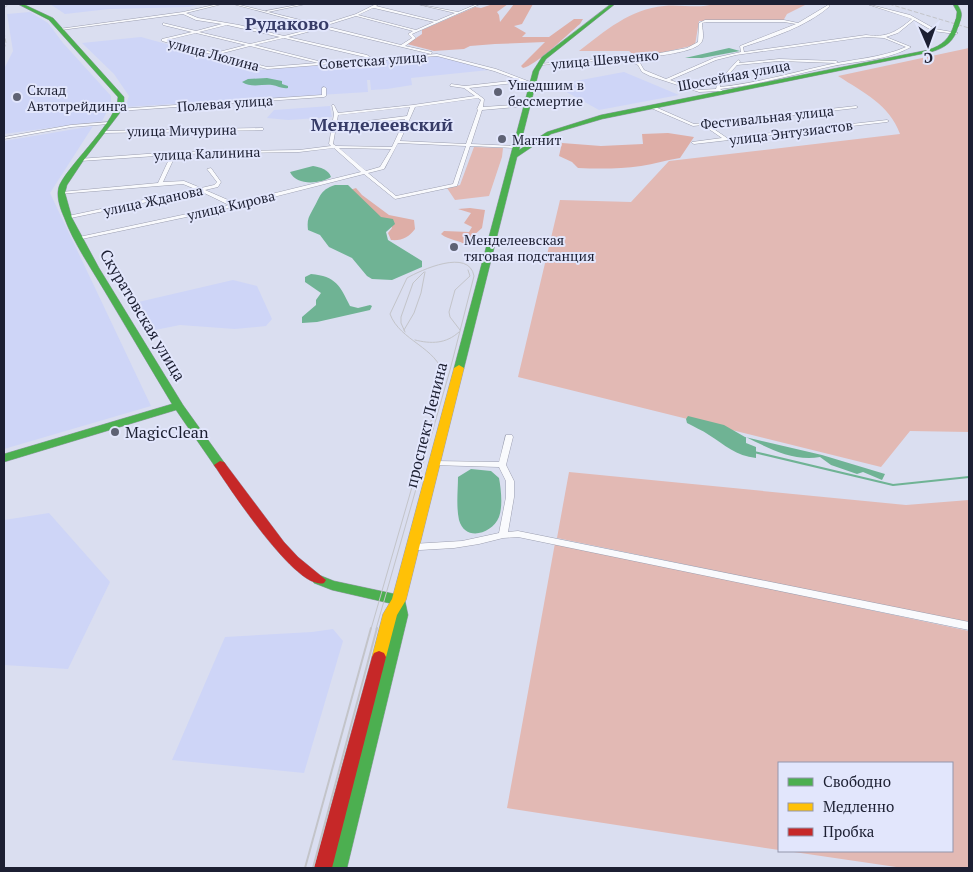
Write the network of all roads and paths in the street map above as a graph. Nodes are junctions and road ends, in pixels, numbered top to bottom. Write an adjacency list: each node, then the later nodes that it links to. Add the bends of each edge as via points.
1 (20, 4): 25 (main road, via 46,16)
2 (221, 4): 15 (street)
3 (234, 4): 14 (street)
4 (305, 4): 14 (street)
5 (379, 4): 13 (street)
6 (418, 4): 16 (street)
7 (468, 4): 11 (street)
8 (614, 4): 39 (main road)
9 (868, 4): 18 (street)
10 (955, 4): 24 (main road, via 960,15)
11 (477, 5): 16 (street)
12 (829, 6): 22 (street)
13 (374, 7): 17 (street); 19 (street)
14 (263, 12): 23 (street)
15 (183, 13): 21 (street); 25 (street)
16 (458, 13): 19 (street)
17 (357, 16): 23 (street); 27 (street)
18 (913, 19): 24 (street, via 934,30); 29 (street)
19 (436, 22): 27 (street)
20 (164, 24): 26 (street)
21 (226, 24): 26 (street); 28 (street)
22 (798, 24): 32 (street, via 741,47); 35 (street, улица Шевченко, via 705,21 700,26 702,38 698,45 655,56)
23 (323, 26): 28 (street); 31 (street)
24 (957, 27): 47 (main road, Шоссейная улица, via 946,44 929,51)
25 (61, 29): 55 (main road, via 121,97)
26 (195, 31): 30 (street); 33 (street, улица Люлина, via 163,40)
27 (416, 31): 31 (street, via 410,34 414,38)
28 (282, 37): 30 (street); 36 (street)
29 (885, 38): 32 (street, via 866,36); 37 (street, via 909,47 889,55)
30 (250, 45): 33 (street); 38 (street)
31 (402, 46): 34 (street)
32 (743, 53): 40 (street); 42 (street, via 715,59)
33 (212, 54): 41 (street, улица Люлина)
34 (437, 55): 36 (street, Советская улица); 43 (street, Советская улица)
35 (626, 58): 39 (street, улица Шевченко); 42 (street, via 640,65 643,71)
36 (372, 60): 38 (street, Советская улица)
37 (843, 63): 40 (street, via 779,60); 47 (street)
38 (324, 64): 41 (street, Советская улица)
39 (540, 64): 43 (main road, проспект Ленина)
40 (735, 64): 47 (street, via 719,83)
41 (270, 68)
42 (667, 80): 47 (street, via 699,91)
43 (528, 83): 45 (street); 49 (main road, проспект Ленина)
44 (451, 85): 45 (street)
45 (465, 87): 48 (street)
46 (324, 88): 55 (street, Полевая улица, via 324,96)
47 (721, 90): 52 (main road, Шоссейная улица)
48 (478, 97): 51 (street); 54 (street, via 483,100)
49 (527, 105): 54 (street); 71 (main road, проспект Ленина)
50 (333, 106): 56 (street)
51 (413, 106): 56 (street); 57 (street)
52 (652, 107): 59 (street, Фестивальная улица, via 694,124); 71 (main road, Шоссейная улица, via 562,128)
53 (856, 107): 59 (street, Фестивальная улица)
54 (480, 109): 67 (street)
55 (118, 110): 60 (main road)
56 (336, 114): 68 (street, via 331,144)
57 (408, 117): 62 (street, via 368,122); 65 (street)
58 (887, 121): 64 (street, улица Энтузиастов)
59 (704, 124): 64 (street)
60 (106, 127): 61 (street, улица Мичурина); 63 (street, улица Мичурина, via 71,126); 72 (main road)
61 (261, 129)
62 (358, 130)
63 (4, 138)
64 (727, 140): 66 (street, улица Энтузиастов)
65 (397, 142): 67 (street); 69 (street)
66 (694, 143)
67 (468, 144): 71 (street); 74 (street, via 455,185 395,198)
68 (334, 147): 69 (street, улица Калинина); 70 (street, улица Калинина, via 299,151); 74 (street)
69 (394, 148): 74 (street, улица Кирова, via 382,168)
70 (174, 153): 72 (street, улица Калинина); 75 (street)
71 (513, 156): 84 (main road, проспект Ленина)
72 (80, 160): 77 (main road)
73 (209, 169): 76 (street, улица Жданова, via 219,182 216,186)
74 (364, 172): 78 (street, улица Кирова)
75 (160, 184): 76 (street, via 184,182); 77 (street)
76 (202, 189): 78 (street); 79 (street, улица Жданова)
77 (61, 193): 79 (main road, Скуратовская улица)
78 (234, 205): 80 (street, улица Кирова)
79 (68, 218): 80 (main road, Скуратовская улица)
80 (79, 239): 81 (main road, Скуратовская улица)
81 (178, 406): 83 (main road); 88 (main road, Скуратовская улица, via 251,509 302,568 332,586)
82 (509, 437): 85 (street)
83 (4, 458)
84 (433, 463): 85 (street); 87 (main road, проспект Ленина)
85 (502, 465): 86 (street, via 510,481)
86 (503, 534): 87 (street, via 440,547); 89 (street, via 545,539)
87 (412, 547): 88 (main road, проспект Ленина)
88 (399, 600): 90 (main road, проспект Ленина, via 390,614); 91 (main road, проспект Ленина, via 401,615)
89 (969, 626)
90 (345, 784): 91 (main road); 92 (main road, проспект Ленина)
91 (359, 786): 93 (main road, проспект Ленина)
92 (323, 868)
93 (338, 868)

